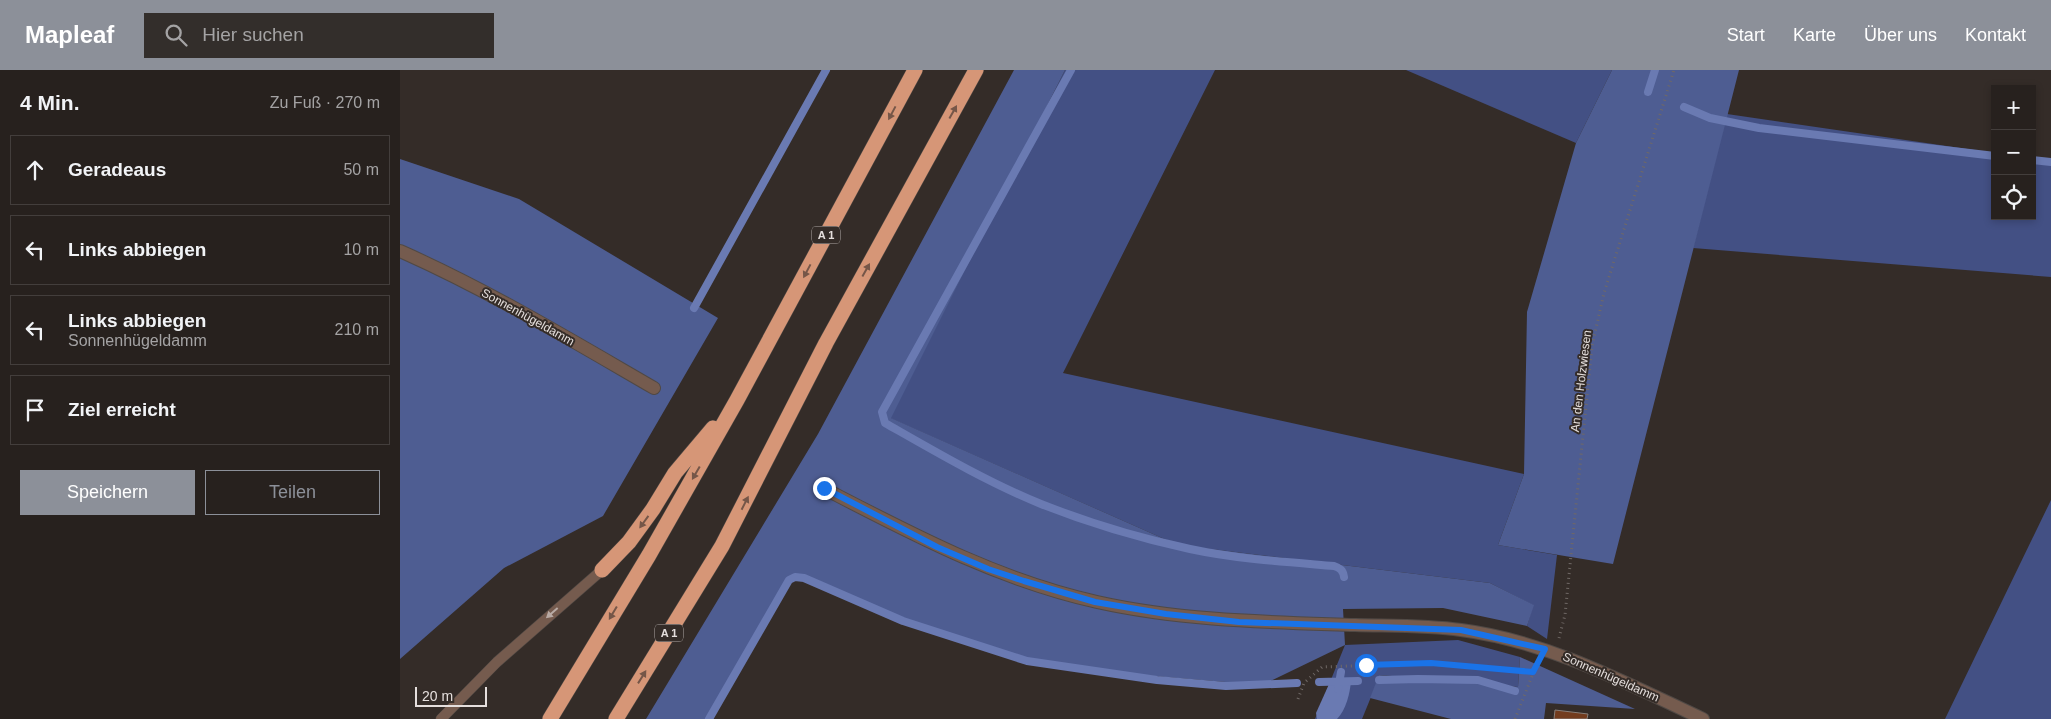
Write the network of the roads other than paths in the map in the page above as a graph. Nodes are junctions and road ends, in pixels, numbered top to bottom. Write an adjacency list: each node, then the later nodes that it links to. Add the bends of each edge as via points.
1 (915, 70): 5 (highway, A 1, one-way to 5)
2 (976, 70): 10 (highway, A 1, one-way to 2, via 722,546 826,343)
3 (400, 251): 4 (street, Sonnenhügeldamm, via 536,320)
4 (654, 388)
5 (737, 400): 7 (highway, one-way to 7, via 675,473 629,542); 9 (highway, A 1, one-way to 9)
6 (824, 488): 11 (street, Sonnenhügeldamm, via 937,547 988,569 1095,602 1239,622 1461,630 1545,649)
7 (602, 570): 8 (lane, one-way to 8, via 497,662)
8 (441, 719)
9 (550, 719)
10 (616, 719)
11 (1704, 719)

